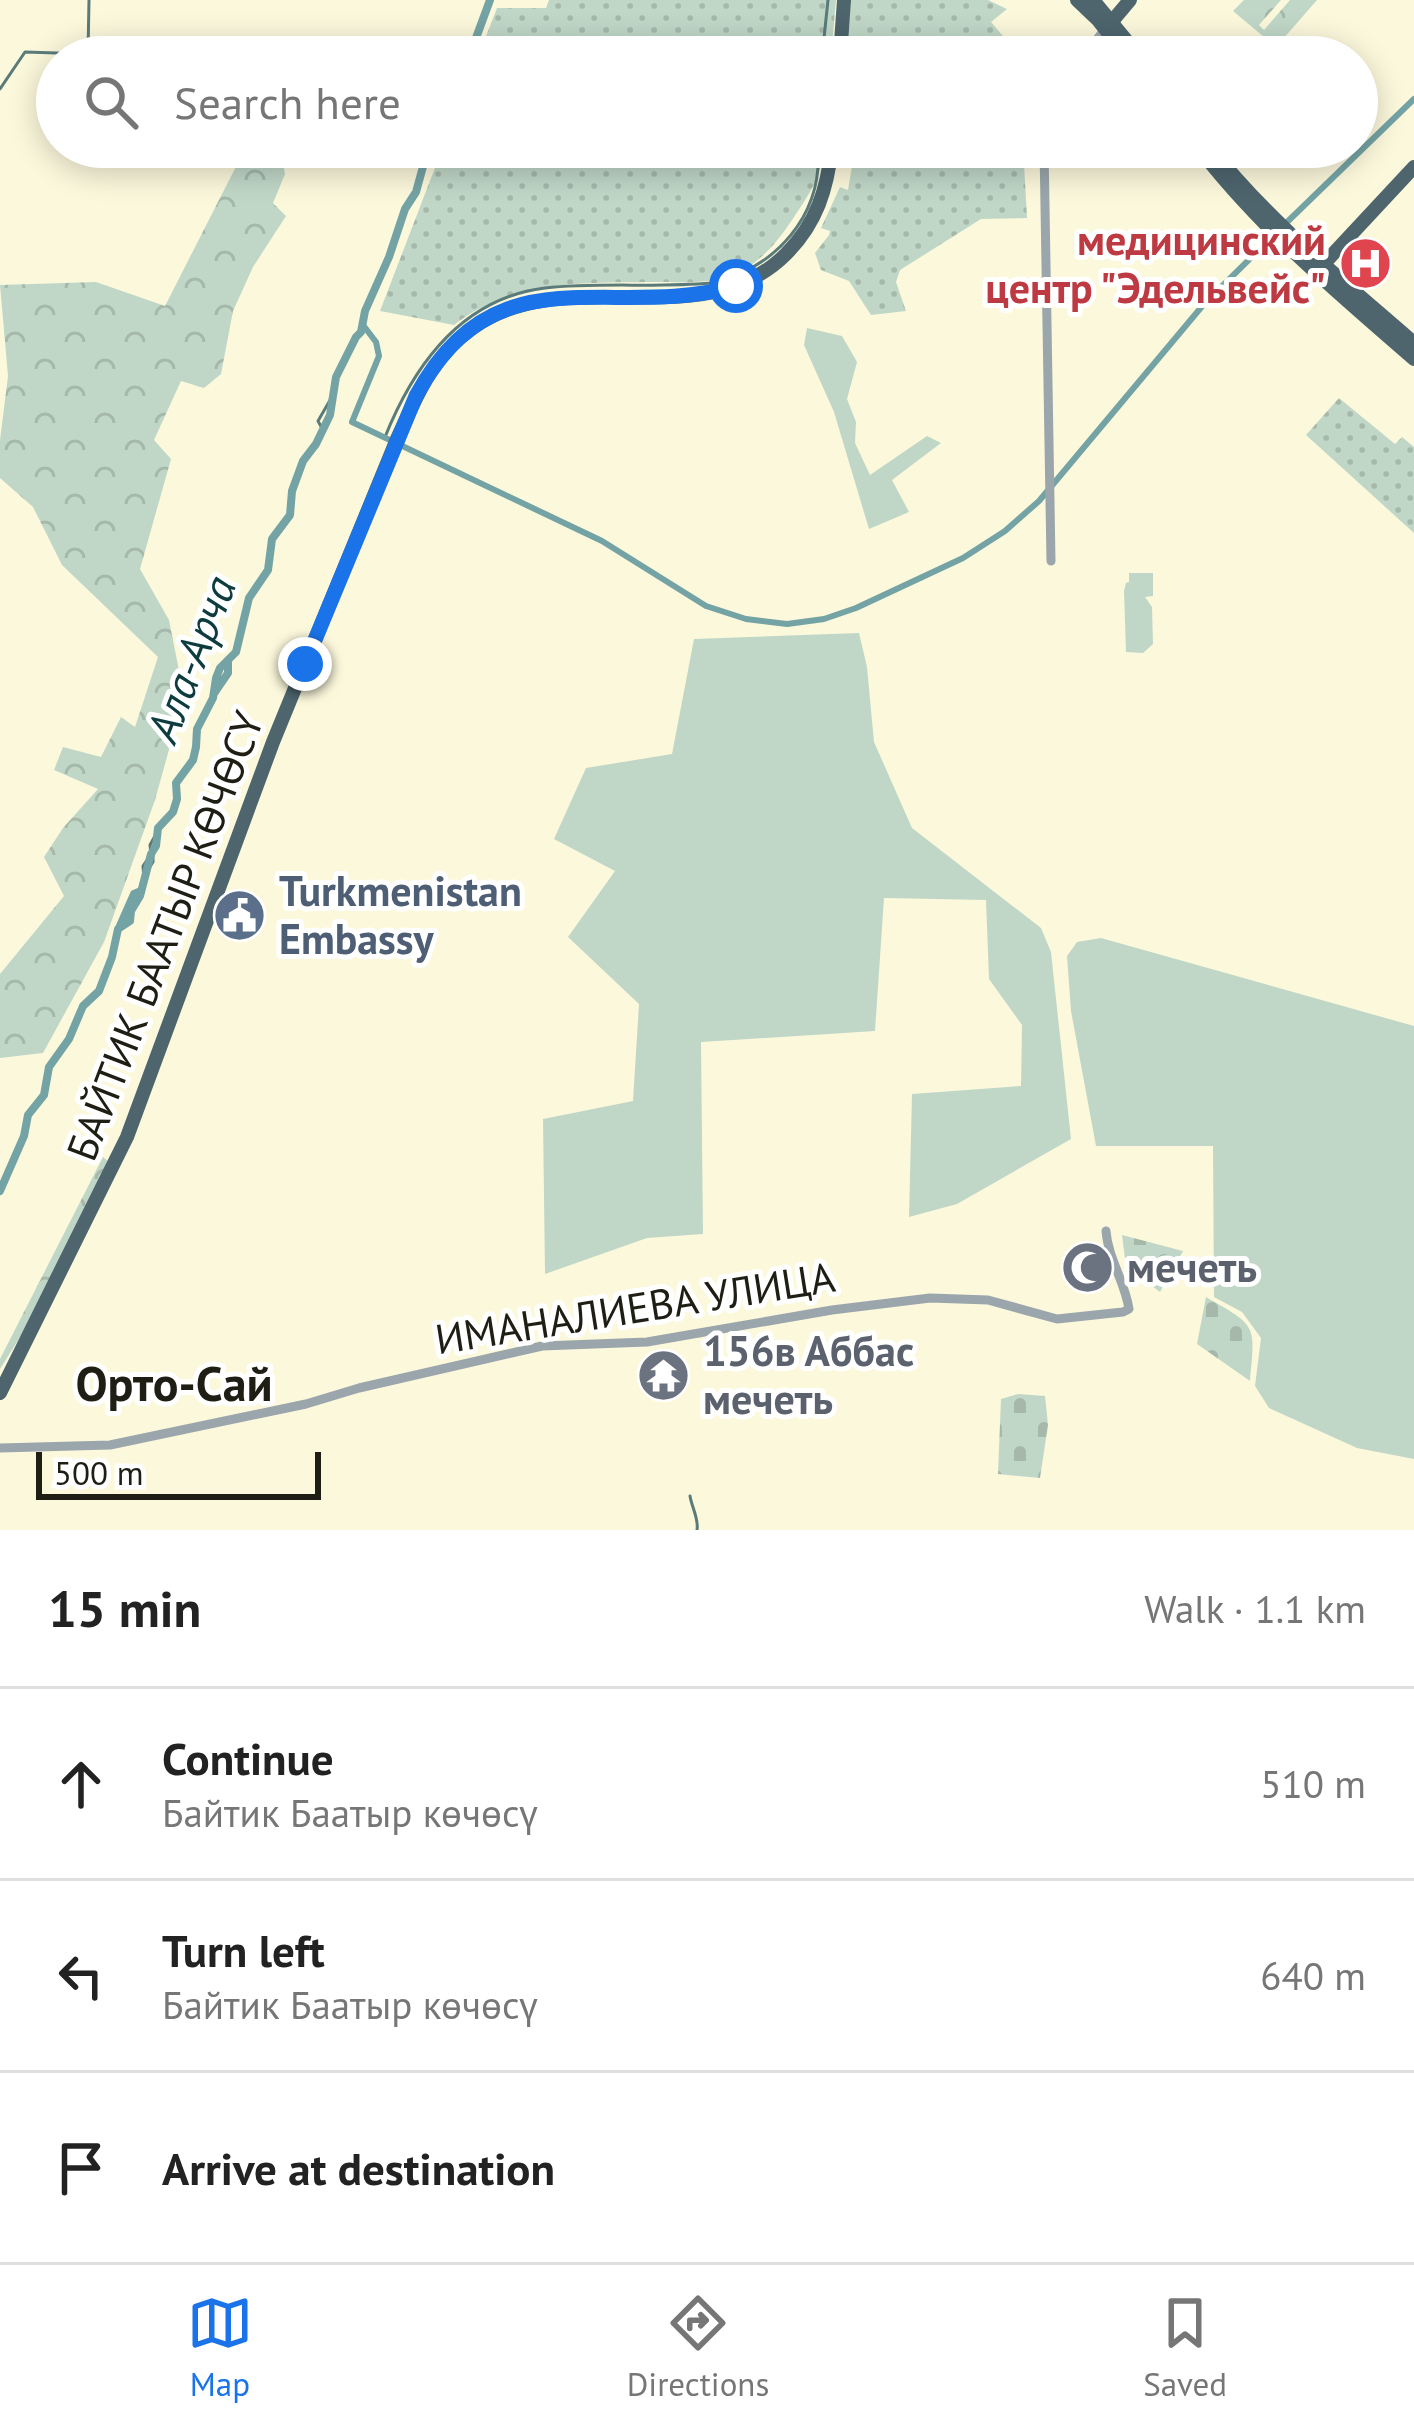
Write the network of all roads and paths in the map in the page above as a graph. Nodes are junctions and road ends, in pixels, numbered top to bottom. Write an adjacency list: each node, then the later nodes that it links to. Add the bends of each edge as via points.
1 (844, 0): 6 (main road)
2 (1077, 0): 5 (main road)
3 (1093, 0): 5 (main road)
4 (1130, 0): 5 (main road)
5 (1108, 17)
6 (841, 36)
7 (1414, 167): 13 (main road)
8 (829, 168): 18 (main road, БАЙТИК БААТЫР КӨЧӨСҮ, via 812,221 763,274 707,293 557,297 506,309 439,359 396,442 273,742 128,1137)
9 (1042, 168): 16 (street)
10 (1214, 168): 12 (main road)
11 (1228, 168): 12 (main road)
12 (1279, 229): 13 (main road)
13 (1319, 268): 14 (main road); 15 (main road)
14 (1414, 343)
15 (1414, 359)
16 (1051, 561)
17 (1106, 1231): 19 (street, ИМАНАЛИЕВА УЛИЦА, via 1127,1299 1123,1312 1057,1318 988,1300 930,1298 647,1342 542,1346 110,1445)
18 (0, 1393)
19 (0, 1448)

